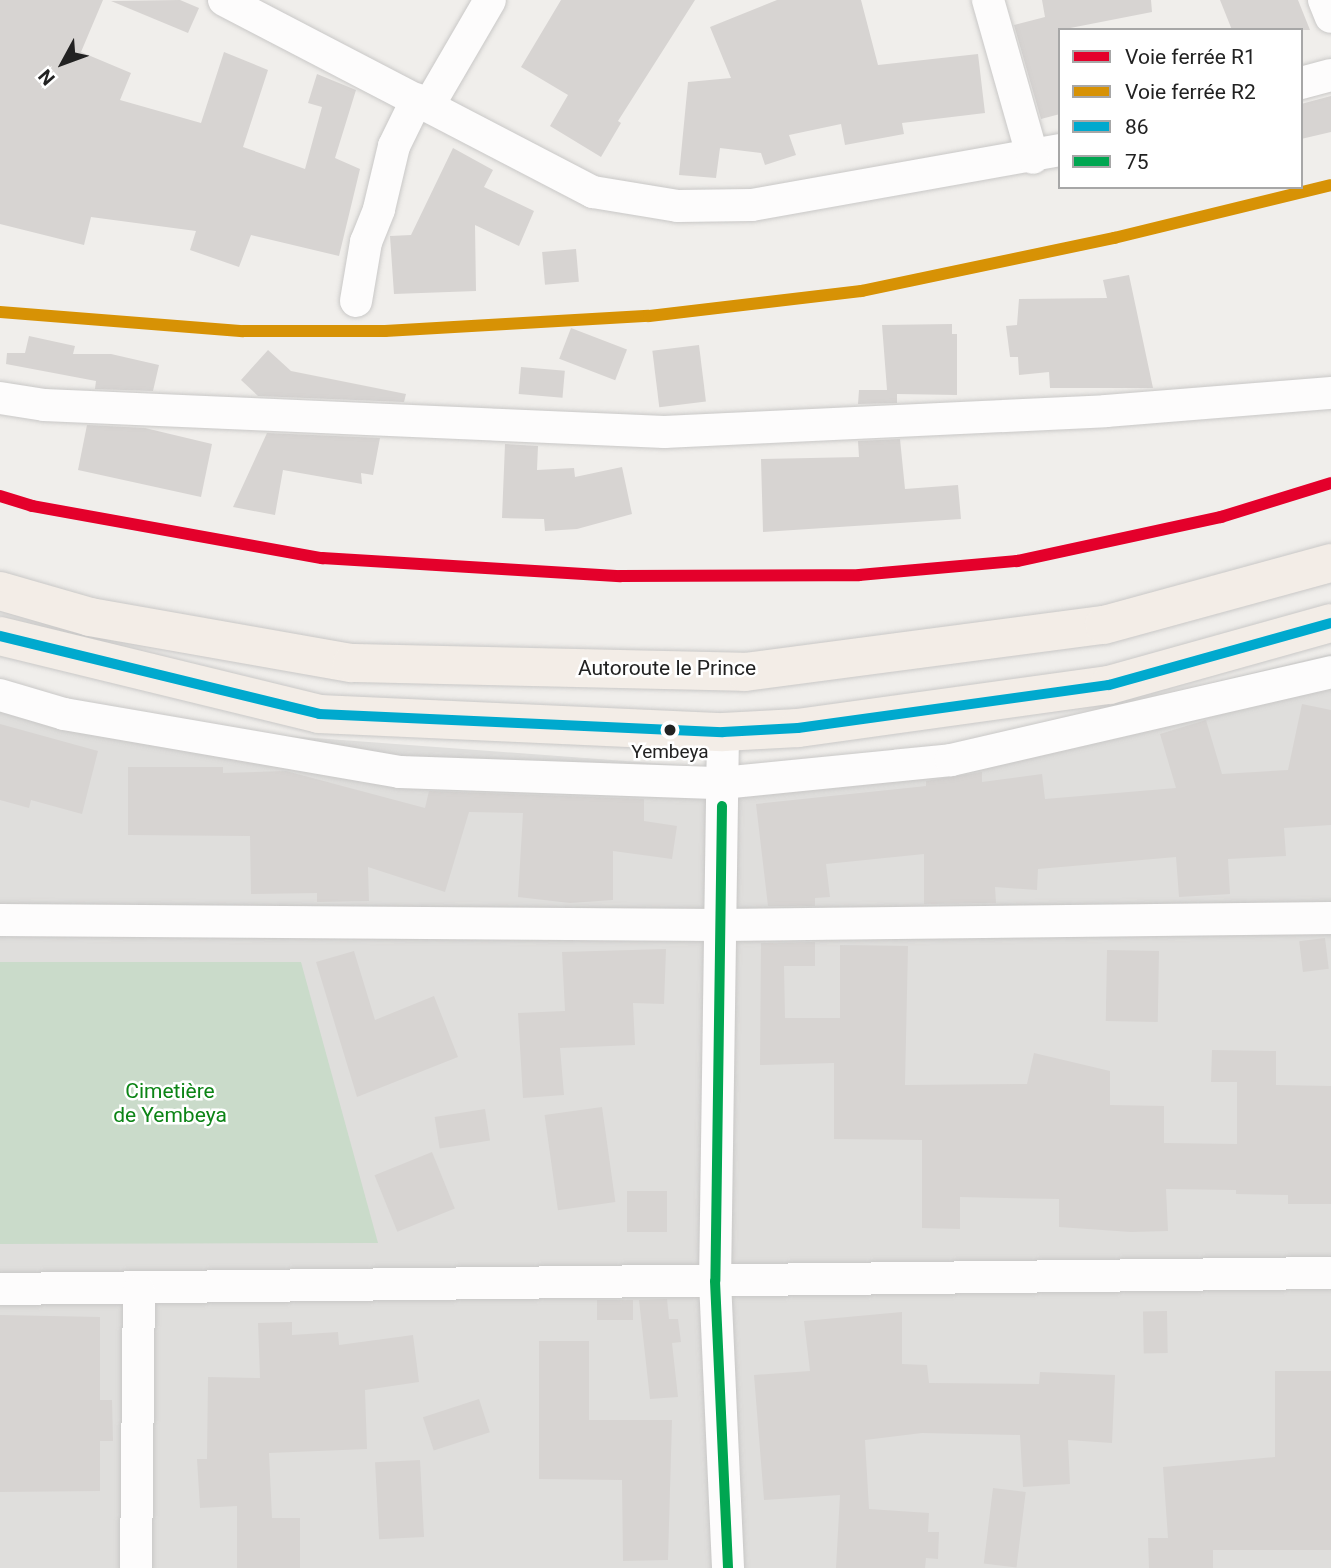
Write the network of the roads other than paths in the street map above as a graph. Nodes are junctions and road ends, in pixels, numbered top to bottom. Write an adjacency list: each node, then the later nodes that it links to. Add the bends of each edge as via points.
1 (224, 0): 8 (street)
2 (490, 0): 8 (street)
3 (988, 0): 9 (street)
4 (1324, 0): 5 (street)
5 (1331, 17)
6 (1331, 75): 7 (street)
7 (1303, 82)
8 (423, 102): 9 (street, via 593,192 678,206 752,205); 10 (street, via 394,146 366,242)
9 (1046, 154)
10 (356, 301)
11 (1331, 393): 12 (street, via 1106,411 664,432 44,405)
12 (0, 398)
13 (1331, 564): 14 (main road, Autoroute le Prince, via 1104,625 745,672 352,663 90,617)
14 (0, 591)
15 (1331, 623): 19 (main road, via 1109,685 798,728)
16 (0, 636): 19 (main road, via 319,714)
17 (1331, 672): 20 (street, via 951,760)
18 (0, 695): 20 (street, via 64,714 400,772)
19 (723, 732): 20 (street)
20 (722, 783): 23 (street)
21 (1331, 918): 23 (street)
22 (0, 920): 23 (street)
23 (721, 925): 25 (street)
24 (1331, 1273): 25 (street)
25 (715, 1281): 27 (street); 29 (street)
26 (0, 1289): 27 (street)
27 (139, 1291): 28 (street)
28 (136, 1568)
29 (729, 1568)

